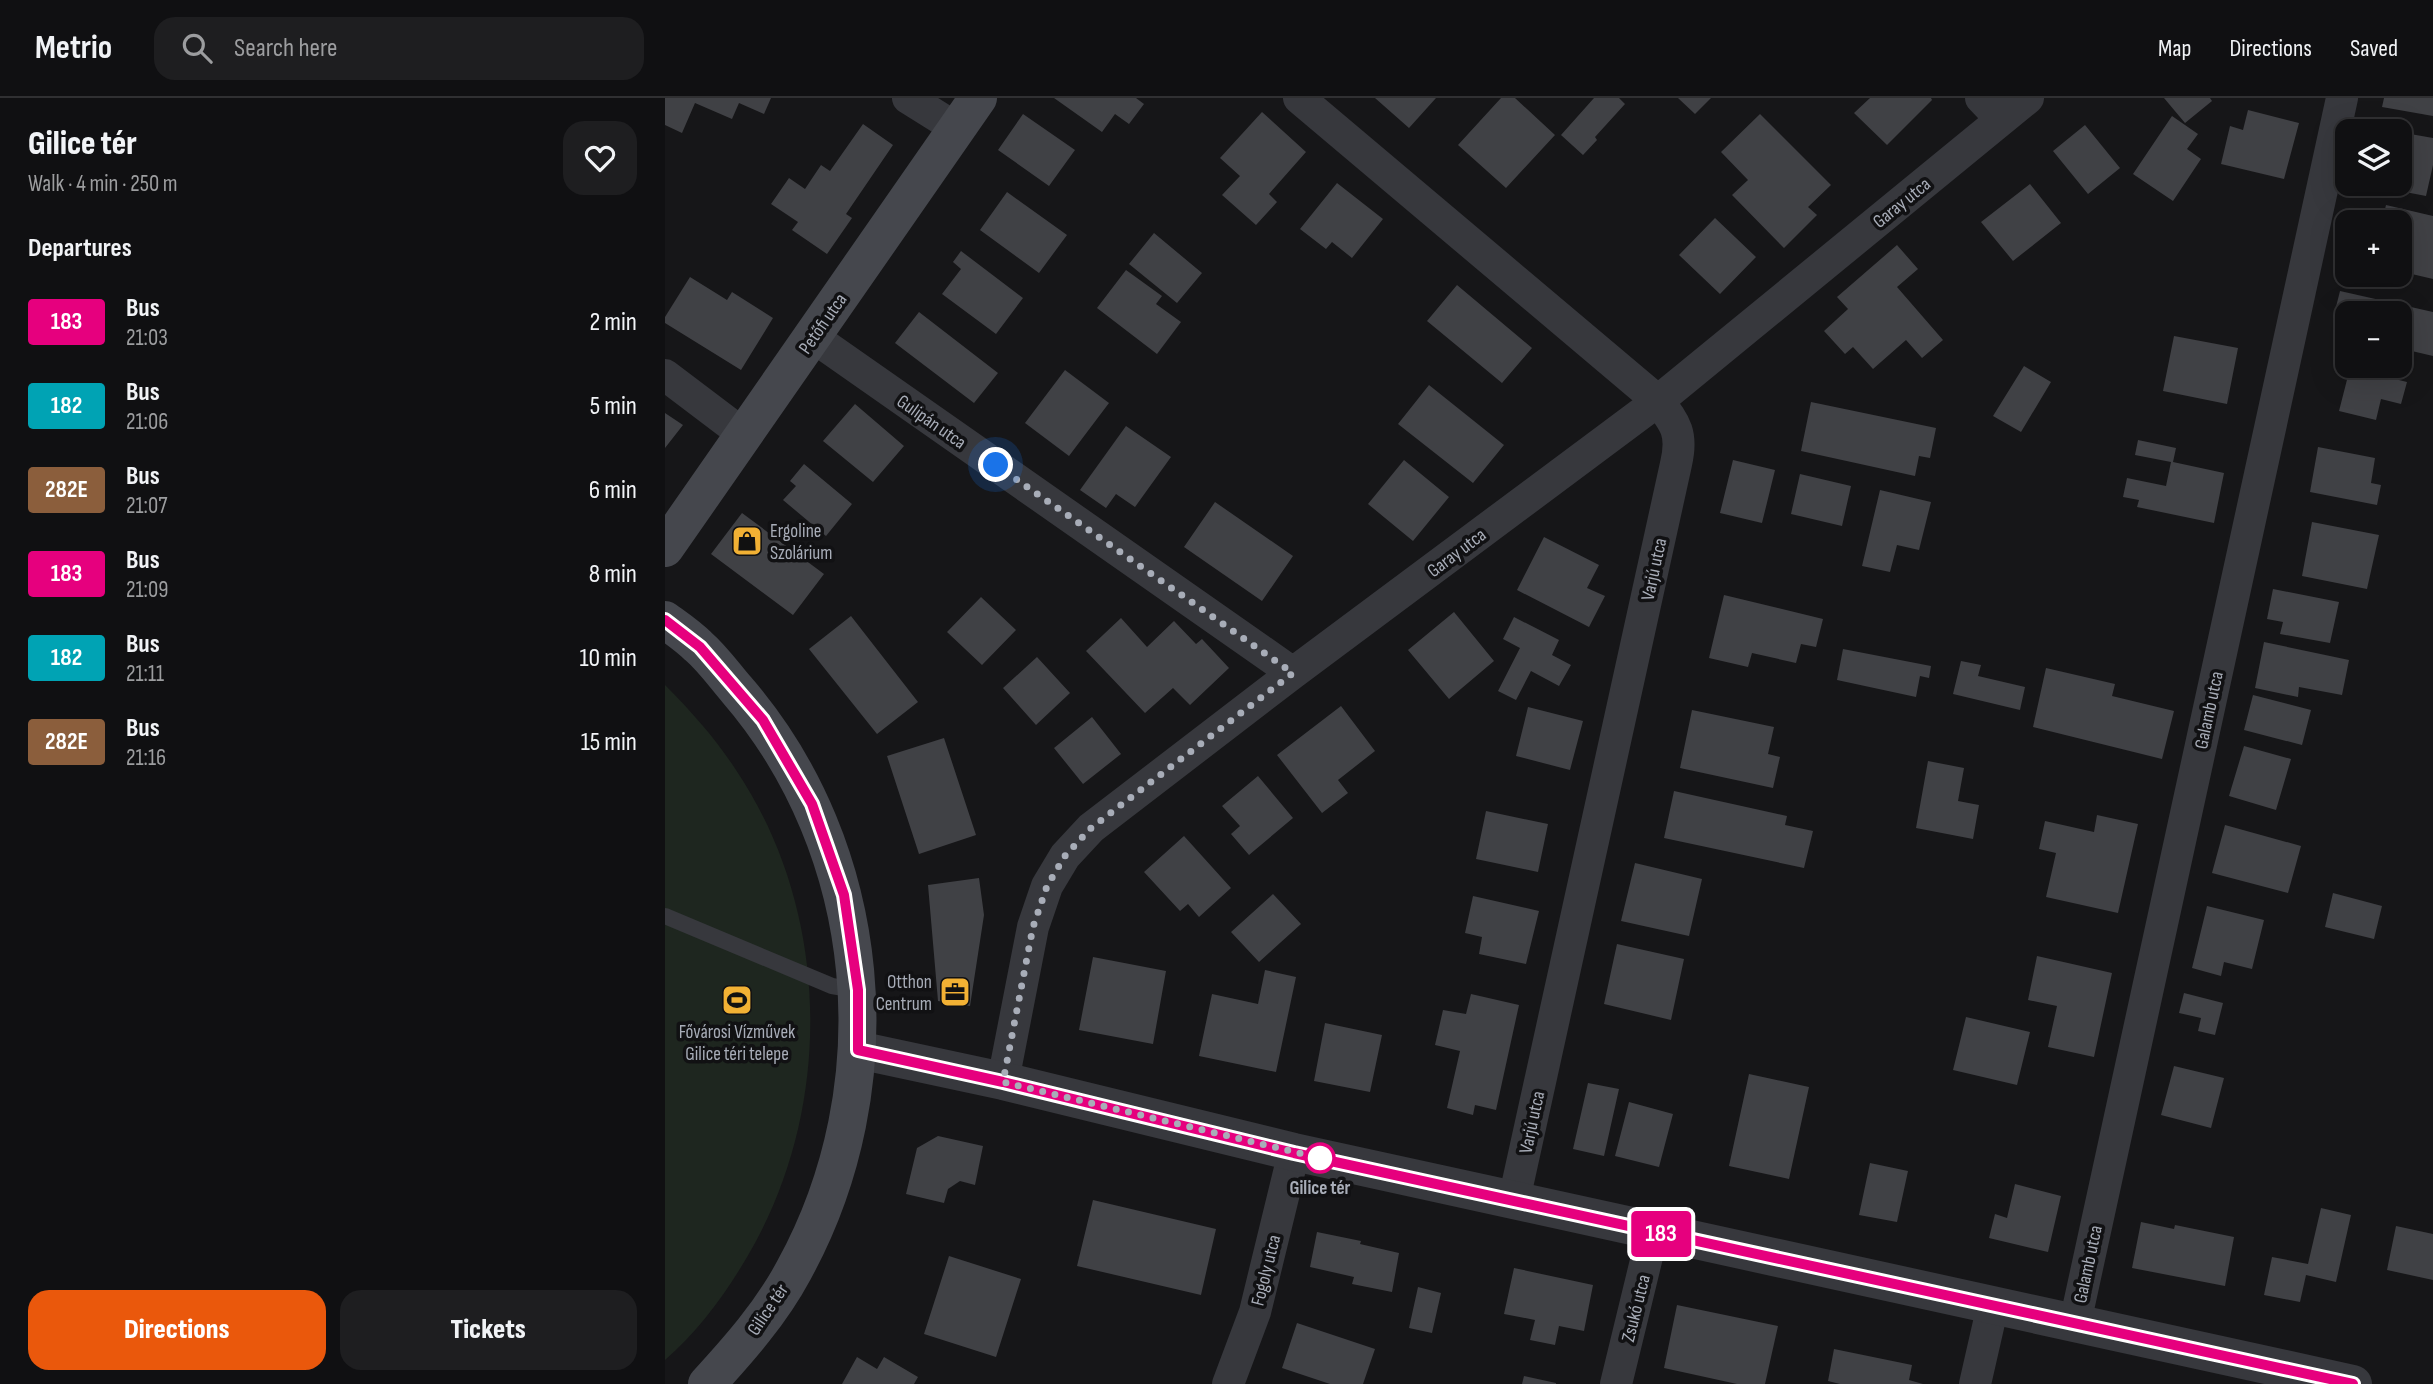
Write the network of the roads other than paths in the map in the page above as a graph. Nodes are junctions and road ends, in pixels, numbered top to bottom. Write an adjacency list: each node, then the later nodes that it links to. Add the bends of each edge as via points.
1 (908, 98): 7 (street)
2 (978, 98): 7 (main road, Petőfi utca)
3 (1299, 98): 10 (street, Varjú utca)
4 (2028, 98): 6 (street, Garay utca)
5 (2343, 98): 23 (street, Galamb utca)
6 (1991, 109): 10 (street, Garay utca)
7 (956, 128): 8 (main road, Petőfi utca)
8 (813, 337): 11 (main road, Petőfi utca); 14 (street, Gulipán utca)
9 (665, 374): 11 (street)
10 (1658, 401): 14 (street, Garay utca); 20 (street, Varjú utca, via 1673,420 1680,446)
11 (743, 435): 12 (main road, Petőfi utca)
12 (665, 548)
13 (665, 620): 16 (main road, Gilice tér, via 700,647 763,720 812,804 844,895)
14 (1293, 673): 18 (street, Garay utca, via 1091,828 1065,856 1047,886 1033,927)
15 (665, 916): 16 (lane, via 832,986)
16 (858, 990): 17 (main road, Gilice tér)
17 (858, 1050): 18 (street); 25 (main road, Gilice tér, via 848,1126 826,1201 793,1271 750,1336)
18 (1003, 1082): 19 (street)
19 (1294, 1153): 20 (street); 26 (street, Fogoly utca, via 1255,1312)
20 (1514, 1200): 21 (street)
21 (1653, 1232): 22 (street); 27 (street, Zsukó utca)
22 (1993, 1306): 23 (street); 28 (street)
23 (2074, 1323): 24 (street)
24 (2330, 1382)
25 (707, 1384)
26 (1227, 1384)
27 (1616, 1384)
28 (1975, 1384)

